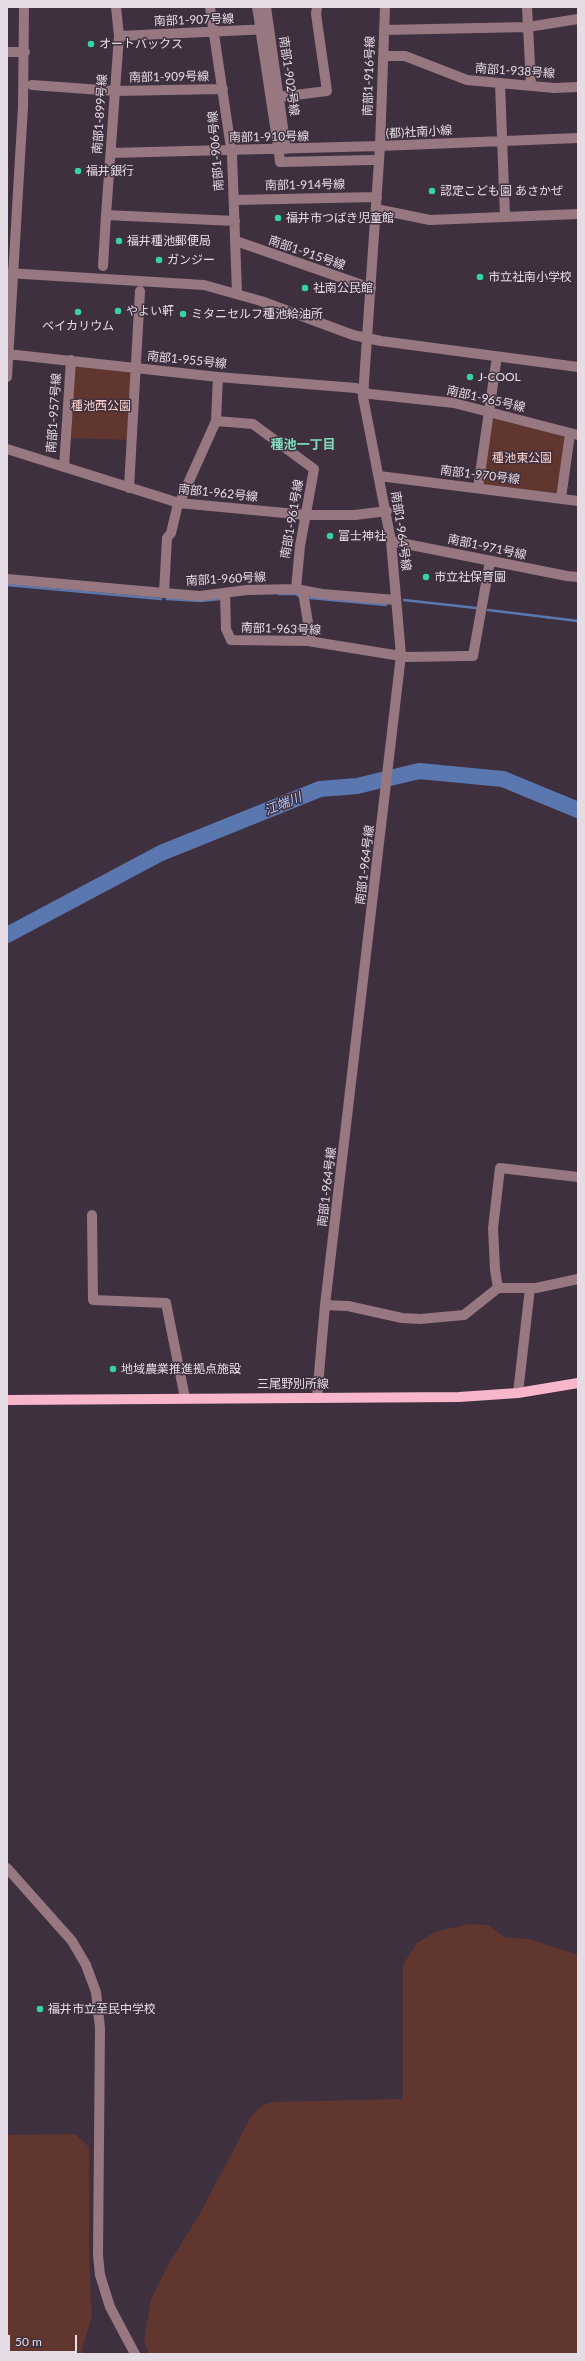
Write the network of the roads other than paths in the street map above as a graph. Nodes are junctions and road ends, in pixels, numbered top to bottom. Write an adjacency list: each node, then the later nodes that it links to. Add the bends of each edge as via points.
1 (24, 7): 16 (street)
2 (116, 7): 14 (street, 南部1-899号線)
3 (210, 7): 13 (street, 南部1-906号線)
4 (257, 7): 11 (street)
5 (266, 7): 11 (street, 南部1-902号線)
6 (317, 7): 24 (street, via 327,91)
7 (385, 7): 12 (street, 南部1-916号線)
8 (527, 7): 10 (street)
9 (578, 19): 10 (street)
10 (528, 27): 12 (street); 20 (street)
11 (263, 29): 13 (street, 南部1-907号線); 24 (street, 南部1-902号線); 28 (street)
12 (384, 30): 17 (street, 南部1-916号線)
13 (215, 32): 14 (street, 南部1-907号線); 22 (street, 南部1-906号線)
14 (119, 36): 23 (street, 南部1-899号線)
15 (7, 52): 16 (street)
16 (24, 52): 41 (street)
17 (384, 56): 18 (street, 南部1-938号線, via 405,56 467,80); 27 (street, 南部1-916号線)
18 (500, 83): 20 (street, 南部1-938号線); 26 (street)
19 (32, 85): 23 (street, 南部1-909号線)
20 (531, 85): 21 (street, 南部1-938号線)
21 (578, 87)
22 (223, 89): 23 (street, 南部1-909号線); 29 (street, 南部1-906号線)
23 (115, 91): 30 (street, 南部1-899号線)
24 (280, 97): 28 (street, 南部1-902号線)
25 (578, 138): 26 (street, (都)社南小線)
26 (502, 141): 27 (street, (都)社南小線); 37 (street)
27 (380, 146): 28 (street, 南部1-910号線); 32 (street, (都)社南小線)
28 (281, 149): 29 (street, 南部1-910号線); 31 (street, via 280,162)
29 (231, 150): 30 (street, 南部1-910号線); 33 (street, 南部1-906号線)
30 (111, 153): 36 (street, 南部1-899号線)
31 (372, 160)
32 (377, 197): 33 (street, 南部1-914号線); 34 (street, (都)社南小線)
33 (234, 200): 38 (street, 南部1-906号線)
34 (376, 209): 37 (street, via 430,220); 42 (street, (都)社南小線)
35 (578, 214): 37 (street)
36 (106, 215): 38 (street); 40 (street, 南部1-899号線)
37 (505, 217)
38 (234, 220): 39 (street, 南部1-906号線)
39 (236, 241): 42 (street, 南部1-915号線); 44 (street, 南部1-906号線)
40 (103, 266)
41 (10, 273): 44 (street, via 204,285); 46 (street)
42 (371, 288): 45 (street, (都)社南小線)
43 (140, 291): 49 (street)
44 (237, 293): 45 (street, via 322,325)
45 (367, 338): 50 (street); 53 (street, 南部1-964号線)
46 (8, 354): 47 (street, 南部1-955号線); 52 (street)
47 (71, 360): 49 (street, 南部1-955号線); 58 (street, 南部1-957号線)
48 (496, 363): 54 (street)
49 (135, 367): 51 (street, 南部1-955号線); 60 (street)
50 (578, 367)
51 (218, 377): 53 (street, 南部1-955号線, via 356,388); 55 (street)
52 (7, 378)
53 (364, 391): 54 (street, 南部1-965号線, via 370,394 454,403); 59 (street, 南部1-964号線)
54 (489, 412): 56 (street, 南部1-965号線); 61 (street)
55 (216, 420): 64 (street); 66 (street, 南部1-961号線, via 253,424 314,469)
56 (574, 435): 62 (street)
57 (7, 449): 58 (street, 南部1-962号線)
58 (64, 467): 60 (street, 南部1-962号線)
59 (379, 476): 61 (street, 南部1-970号線); 65 (street, 南部1-964号線)
60 (129, 488): 64 (street, 南部1-962号線)
61 (478, 488): 62 (street, 南部1-970号線)
62 (561, 498): 63 (street, 南部1-970号線)
63 (578, 501)
64 (179, 503): 66 (street, 南部1-962号線); 72 (street, via 171,533 167,538)
65 (387, 511): 66 (street, 南部1-962号線, via 355,515); 67 (street, 南部1-964号線)
66 (306, 515): 71 (street, 南部1-961号線, via 296,572)
67 (391, 540): 68 (street, 南部1-971号線); 74 (street, 南部1-964号線)
68 (490, 561): 69 (street, 南部1-971号線); 76 (street, 南部1-963号線, via 473,656)
69 (578, 577)
70 (7, 579): 72 (street, 南部1-960号線)
71 (300, 591): 73 (street, 南部1-960号線, via 247,590); 74 (street, 南部1-960号線); 75 (street, 南部1-961号線)
72 (164, 593): 73 (street, 南部1-960号線, via 200,596)
73 (225, 593): 75 (street, 南部1-963号線, via 226,630 231,640)
74 (396, 600): 76 (street, 南部1-964号線)
75 (310, 641): 76 (street, 南部1-963号線)
76 (401, 655): 82 (street, 南部1-964号線, via 384,818)
77 (578, 1177): 80 (street, via 500,1168 493,1228)
78 (92, 1215): 86 (street, via 93,1300 166,1303)
79 (578, 1279): 81 (street)
80 (498, 1288): 81 (street); 82 (street, via 464,1315 402,1318 348,1306)
81 (530, 1288): 84 (street)
82 (325, 1305): 85 (street, 南部1-964号線)
83 (578, 1383): 84 (main road, 三尾野別所線)
84 (518, 1393): 85 (main road, 三尾野別所線, via 459,1397)
85 (317, 1397): 86 (main road, 三尾野別所線)
86 (185, 1398): 87 (main road, 三尾野別所線)
87 (7, 1400)
88 (7, 1868): 89 (street, via 72,1941 86,1965 96,1992 100,2028 100,2276 110,2307)
89 (135, 2354)

